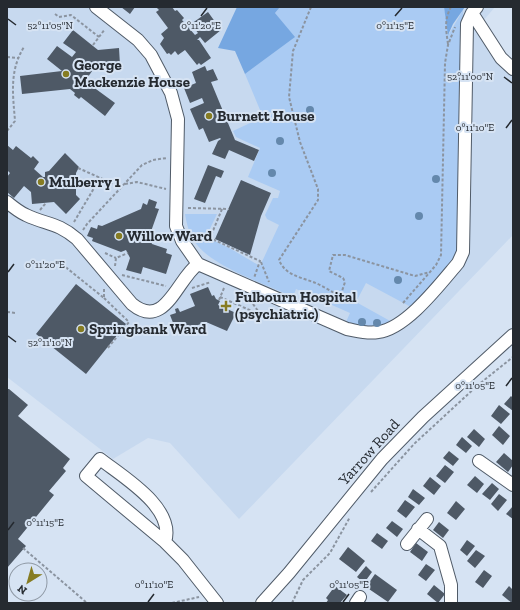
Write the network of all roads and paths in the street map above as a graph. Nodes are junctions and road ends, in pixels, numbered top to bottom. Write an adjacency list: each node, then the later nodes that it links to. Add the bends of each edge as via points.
1 (96, 7): 31 (street, via 138,40 151,55 171,93 178,119 176,226 182,241)
2 (311, 7): 33 (path, via 292,51 289,97 300,142 319,194 318,200 279,260 282,267 292,275 336,294 341,294 345,282 343,278 330,271 333,255 345,255 415,276)
3 (451, 7): 33 (path, via 446,25 448,45 444,77 441,255)
4 (474, 10): 12 (street, via 501,58); 31 (street, via 467,24 463,252 458,263 400,324 379,332 368,333 347,329)
5 (55, 14): 7 (path, via 59,17 71,15)
6 (103, 32): 7 (path)
7 (99, 37): 8 (path)
8 (92, 46)
9 (24, 47): 11 (path)
10 (7, 57): 11 (path)
11 (18, 58): 13 (path, via 12,81 15,121)
12 (513, 69)
13 (7, 131)
14 (171, 158): 17 (path, via 147,162)
15 (78, 168): 16 (path)
16 (100, 178): 18 (path); 26 (path)
17 (124, 184): 18 (path); 19 (path, via 137,182)
18 (121, 187): 27 (path, via 87,224)
19 (172, 190)
20 (7, 202): 27 (street, via 26,215 59,226)
21 (46, 203): 25 (path)
22 (183, 208): 23 (path)
23 (222, 209): 24 (path); 30 (path, via 210,238)
24 (229, 209)
25 (40, 210)
26 (73, 223)
27 (77, 239): 31 (street, via 132,304 147,312 166,305 189,270)
28 (128, 253): 32 (path, via 116,258)
29 (58, 261): 45 (path)
30 (260, 261): 35 (path); 43 (path)
31 (198, 264)
32 (116, 270)
33 (430, 272): 46 (path)
34 (119, 274): 41 (path)
35 (252, 280)
36 (214, 281): 42 (path)
37 (227, 283): 39 (path)
38 (220, 284): 39 (path)
39 (225, 286): 44 (path, via 219,299 261,315)
40 (104, 287): 45 (path)
41 (170, 287)
42 (191, 289)
43 (272, 289)
44 (249, 297)
45 (104, 298): 50 (path, via 129,322)
46 (403, 303)
47 (7, 312): 48 (path)
48 (16, 313)
49 (513, 335): 65 (street, Yarrow Road, via 423,417 382,459)
50 (107, 350)
51 (513, 357): 54 (path, Yarrow Road, via 478,385 414,444)
52 (479, 461): 53 (street)
53 (513, 485)
54 (370, 493)
55 (351, 516): 66 (path, via 330,553 303,580)
56 (427, 519): 57 (street)
57 (418, 529): 59 (street); 67 (street, via 440,546 451,584)
58 (165, 542): 58 (street, via 167,535 164,519 154,502 100,459 86,476); 64 (street, via 183,560)
59 (407, 544)
60 (23, 548): 62 (path)
61 (200, 596): 63 (path)
62 (87, 603)
63 (172, 603)
64 (217, 603)
65 (262, 603)
66 (292, 603)
67 (451, 603)

